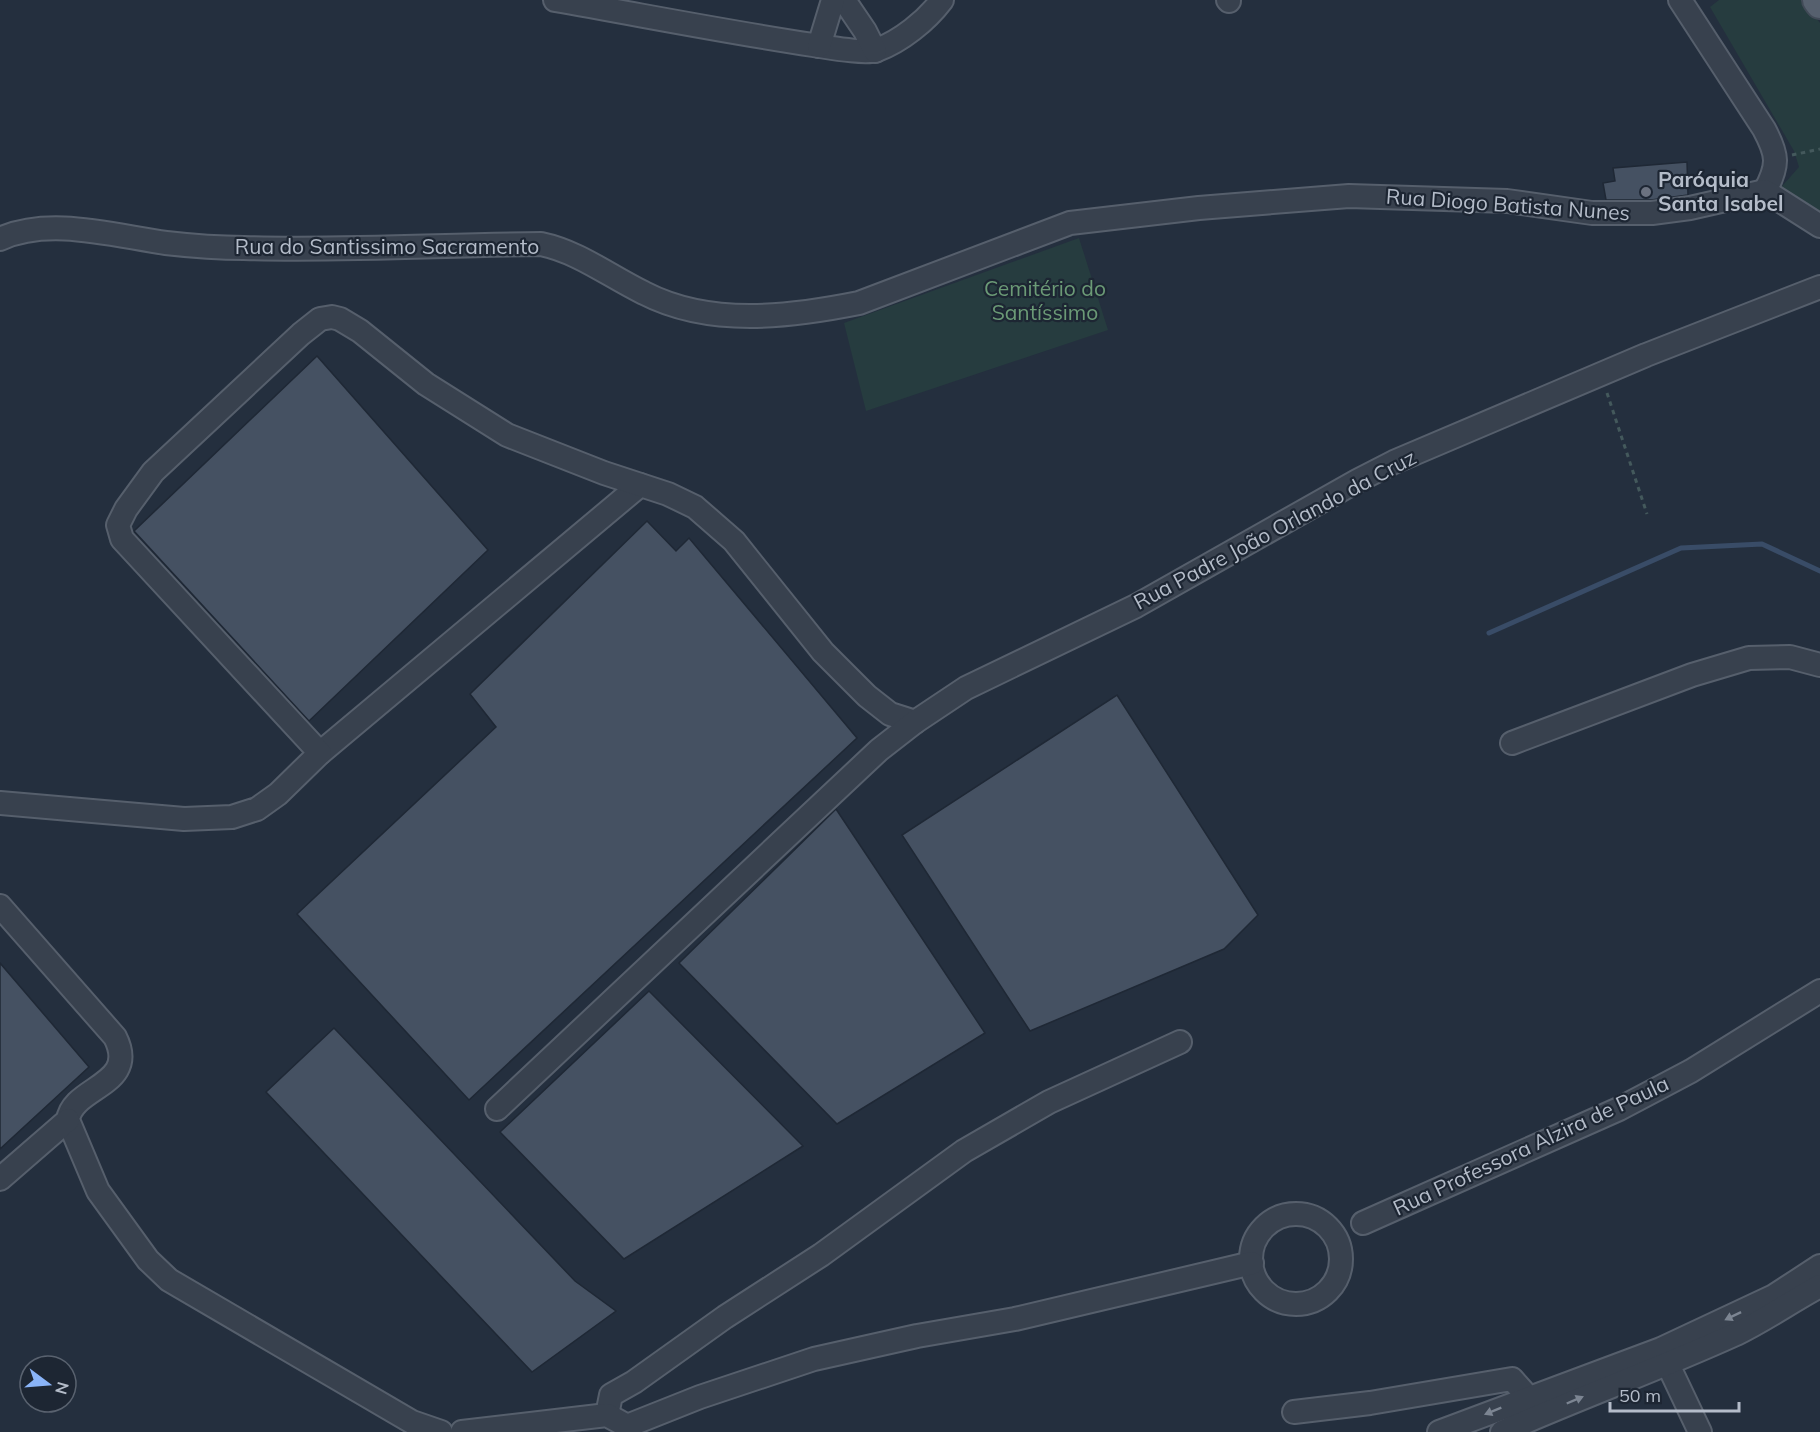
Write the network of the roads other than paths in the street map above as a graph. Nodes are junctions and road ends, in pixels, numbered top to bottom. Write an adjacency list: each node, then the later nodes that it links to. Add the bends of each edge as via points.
1 (555, 0): 8 (street)
2 (833, 0): 8 (street)
3 (844, 0): 9 (street)
4 (942, 0): 9 (street, via 918,24)
5 (1680, 0): 10 (street, via 1774,147 1774,175)
6 (1817, 0): 7 (main road)
7 (1820, 4)
8 (819, 46): 9 (street)
9 (874, 51)
10 (1766, 191): 11 (street, Rua Diogo Batista Nunes, via 1652,213 1592,213 1507,201 1349,196); 12 (street)
11 (1070, 223): 13 (street, Rua do Santissimo Sacramento, via 859,303 743,317 681,309 575,255 541,244 242,248 169,243 75,228 22,232)
12 (1820, 226)
13 (0, 239)
14 (1820, 287): 17 (street, Rua Padre João Orlando da Cruz, via 1376,472 1136,606 966,688)
15 (640, 485): 17 (street, via 695,507 734,541 823,652 867,696 890,714); 19 (street); 19 (street, via 507,435 426,384 340,319 320,319 301,334 153,472 118,525 122,539)
16 (1820, 665): 18 (street, via 1790,657 1749,658 1692,675)
17 (915, 722): 24 (street, Rua Padre João Orlando da Cruz, via 879,750)
18 (1512, 744)
19 (320, 753): 20 (street, via 278,794 257,809 232,817 184,819)
20 (0, 804)
21 (0, 906): 25 (street, via 120,1047 119,1066 70,1111)
22 (1820, 991): 27 (street, Rua Professora Alzira de Paula, via 1691,1071 1619,1109)
23 (1180, 1042): 34 (street, via 1049,1102 964,1151 821,1255 611,1395)
24 (496, 1109)
25 (68, 1120): 26 (street); 36 (street, via 98,1191 141,1252 169,1280 393,1411)
26 (0, 1179)
27 (1363, 1224)
28 (1252, 1263): 34 (street, via 1015,1319 814,1359 627,1426)
29 (1820, 1266): 31 (street, one-way to 31)
30 (1820, 1286): 31 (street, via 1739,1333)
31 (1664, 1356): 32 (street); 38 (street, one-way to 31); 39 (street)
32 (1528, 1397): 33 (street, via 1512,1379); 35 (street, one-way to 35)
33 (1294, 1412)
34 (607, 1415): 37 (street)
35 (1452, 1430)
36 (441, 1432)
37 (462, 1432)
38 (1502, 1432)
39 (1700, 1432)

